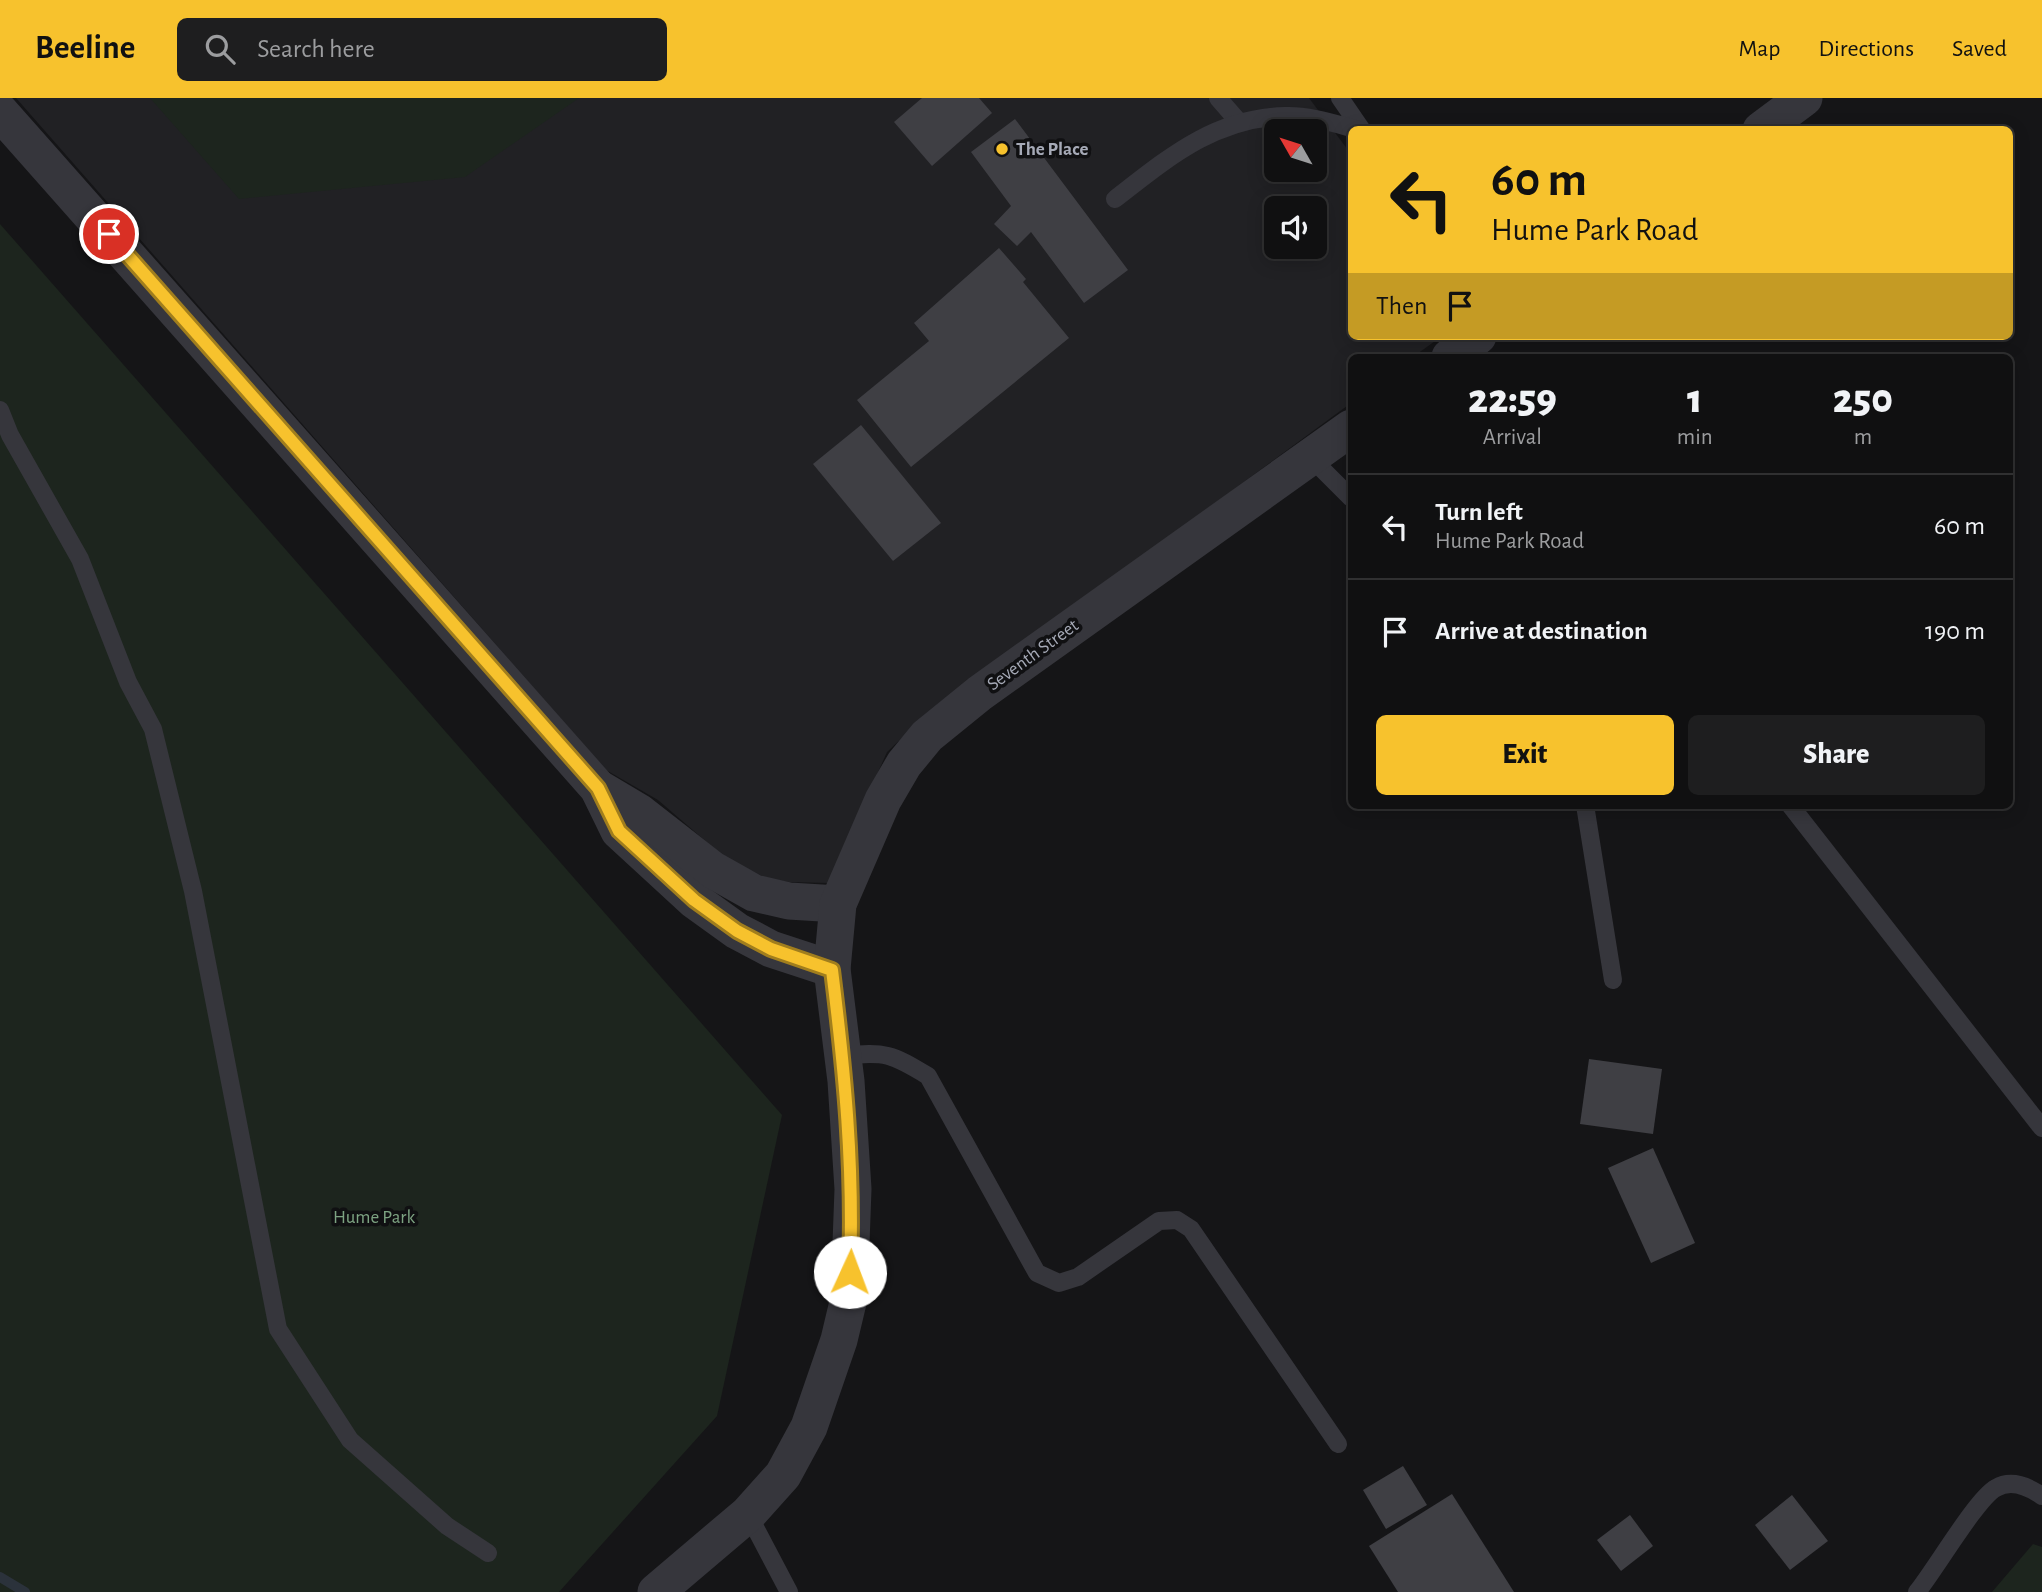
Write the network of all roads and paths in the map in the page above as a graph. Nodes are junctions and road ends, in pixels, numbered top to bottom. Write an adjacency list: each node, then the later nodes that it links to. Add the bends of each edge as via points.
1 (1219, 98): 5 (lane)
2 (1340, 98): 6 (lane)
3 (1804, 98): 7 (street)
4 (0, 112): 16 (street)
5 (1238, 121): 8 (lane, via 1287,115); 9 (lane, via 1182,148)
6 (1358, 126)
7 (1766, 126)
8 (1348, 128)
9 (1115, 199)
10 (1473, 340): 11 (street)
11 (1454, 354)
12 (0, 410): 27 (lane, via 80,559 128,682 153,729 193,891 278,1329 351,1440 447,1526)
13 (1348, 430): 14 (street, Seventh Street)
14 (1310, 457): 15 (lane); 19 (street, Seventh Street, via 979,693 927,736 883,800)
15 (1348, 495)
16 (598, 788): 19 (street, via 640,813 713,870 754,892 789,901); 20 (street, via 619,831 694,900 771,949)
17 (1586, 809): 21 (lane)
18 (1793, 809): 23 (lane)
19 (838, 904): 20 (street, Seventh Street)
20 (832, 970): 22 (street, Seventh Street)
21 (1613, 980)
22 (843, 1056): 24 (lane, via 878,1052 928,1076 1037,1273 1059,1283 1078,1277 1159,1221 1177,1220 1191,1230); 26 (street, Seventh Street, via 853,1189 849,1298 809,1427 783,1475)
23 (2042, 1128)
24 (1338, 1444)
25 (2042, 1496): 30 (lane, via 2015,1483 1996,1488)
26 (748, 1514): 28 (street, Seventh Street); 29 (lane)
27 (488, 1553)
28 (656, 1592)
29 (789, 1592)
30 (1917, 1592)

